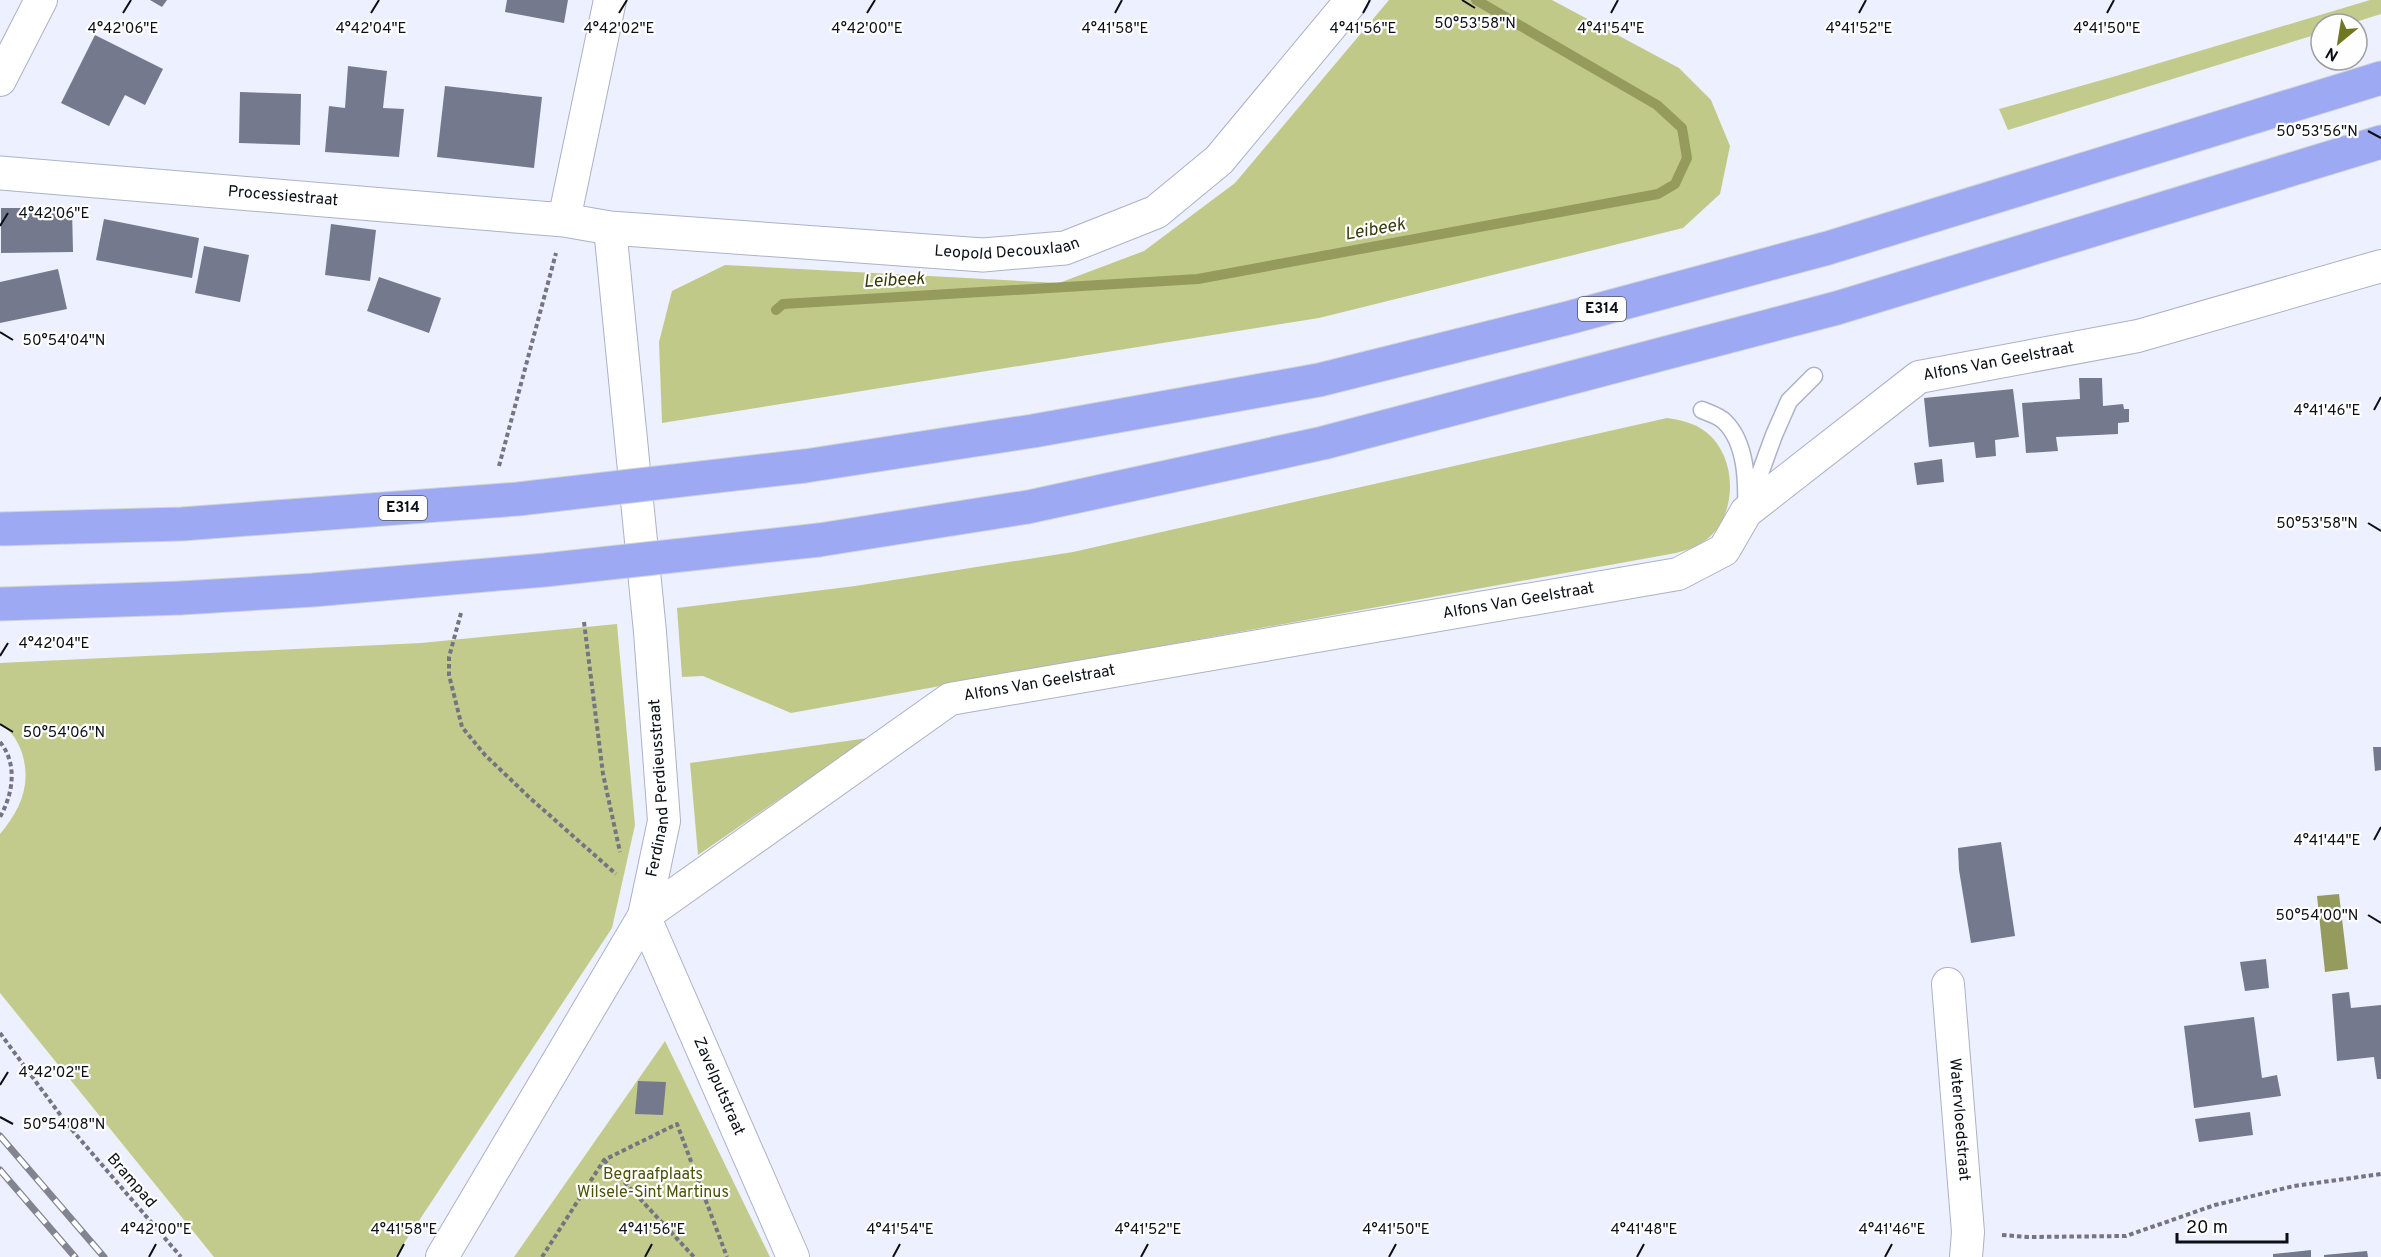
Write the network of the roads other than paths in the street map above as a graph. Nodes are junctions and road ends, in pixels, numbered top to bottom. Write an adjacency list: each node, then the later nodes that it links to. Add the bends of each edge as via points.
1 (40, 0): 5 (street)
2 (610, 0): 8 (street)
3 (1352, 0): 9 (street, Leopold Decouxlaan, via 1219,160 1156,212 1065,248 983,255)
4 (2381, 78): 14 (highway, E314, bridge, via 1828,248 1319,380 1034,431 805,466 483,502 182,524)
5 (0, 80)
6 (2381, 142): 15 (highway, bridge, via 1837,308 1334,440 1028,507 819,540 545,570 313,590)
7 (0, 173): 8 (street, Processiestraat)
8 (564, 220): 9 (street, Leopold Decouxlaan)
9 (610, 228): 16 (street, Ferdinand Perdieusstraat, via 664,821)
10 (2381, 266): 13 (street, Alfons Van Geelstraat, via 2138,336 1919,377)
11 (1814, 376): 13 (lane, via 1789,401)
12 (1702, 410): 13 (lane, via 1723,419 1737,440 1747,479)
13 (1746, 512): 16 (street, Alfons Van Geelstraat, via 1724,550 1678,574 950,699)
14 (0, 529)
15 (0, 604)
16 (644, 916): 19 (street, Ferdinand Perdieusstraat); 20 (street, Zavelputstraat)
17 (1948, 984): 18 (street, Watervloedstraat)
18 (1967, 1245)
19 (442, 1257)
20 (793, 1257)

